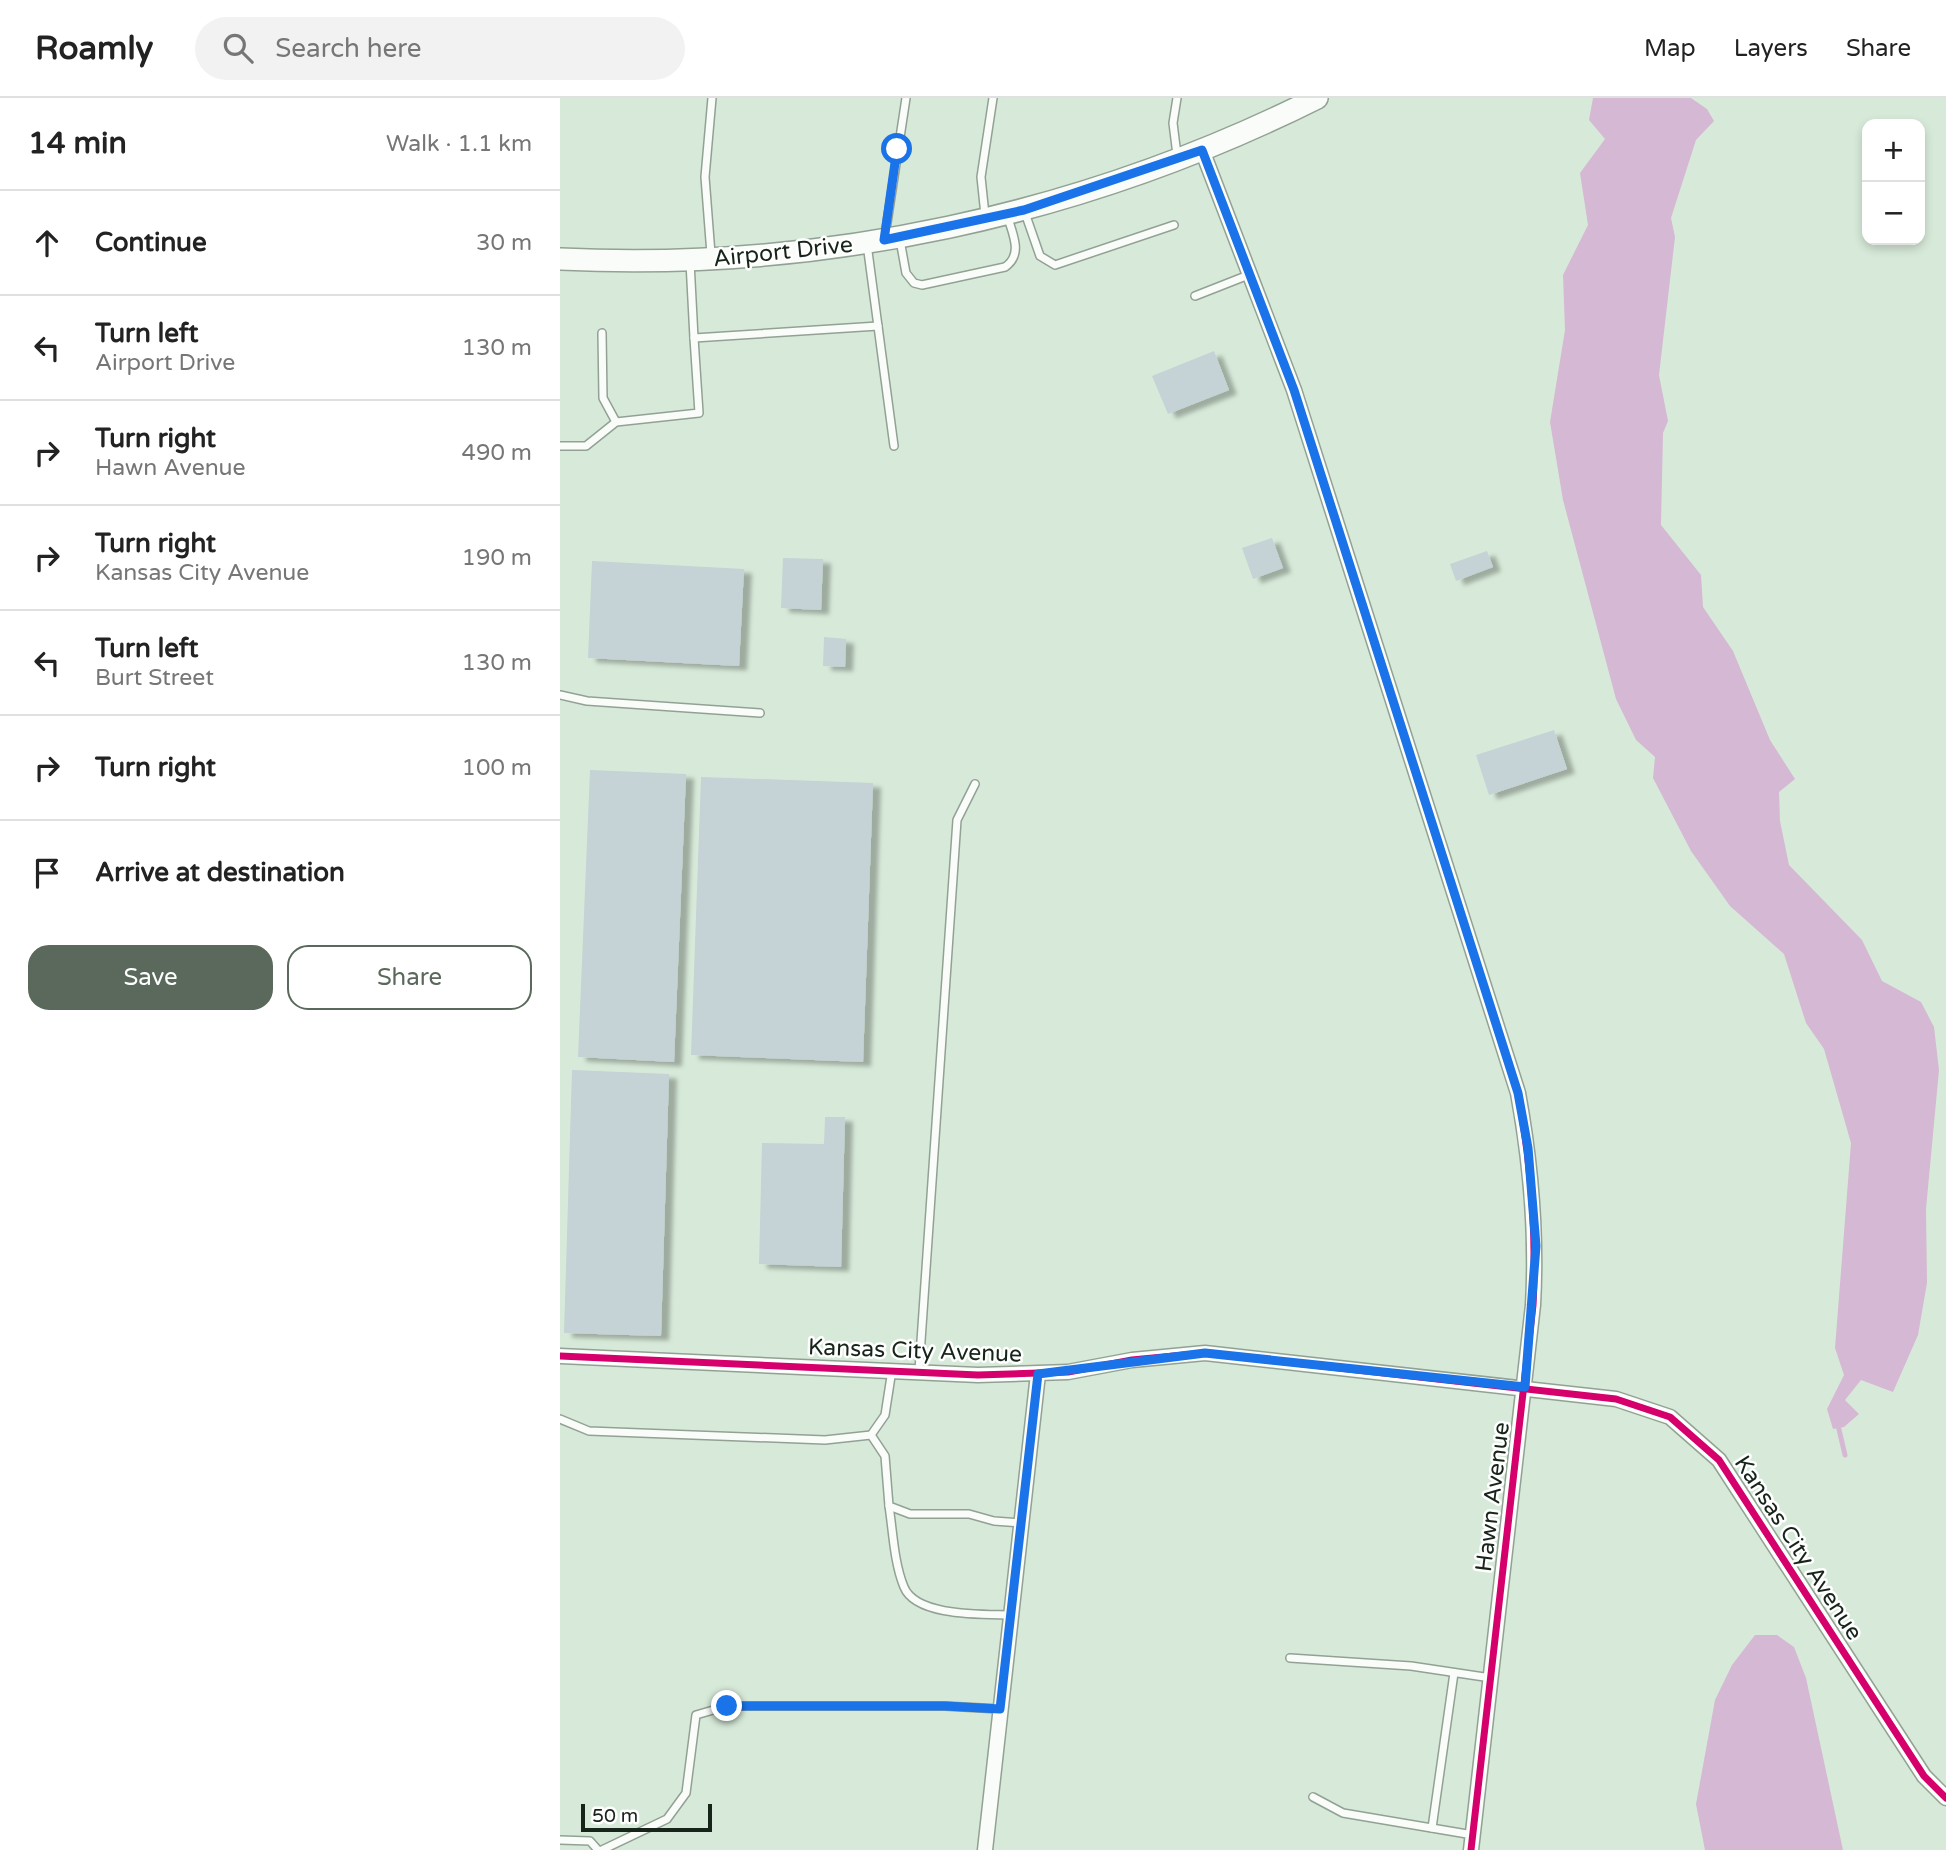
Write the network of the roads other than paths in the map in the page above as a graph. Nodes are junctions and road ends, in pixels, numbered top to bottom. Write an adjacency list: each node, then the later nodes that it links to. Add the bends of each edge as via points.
1 (712, 98): 13 (lane, via 705,177)
2 (906, 98): 11 (lane)
3 (993, 98): 9 (lane, via 981,177)
4 (1177, 98): 7 (lane)
5 (1317, 98): 6 (street, Airport Drive)
6 (1202, 150): 7 (street, Airport Drive); 15 (street, Hawn Avenue)
7 (1177, 159): 8 (street, Airport Drive)
8 (1015, 212): 9 (street, Airport Drive); 10 (lane, via 1040,256 1055,265); 11 (lane, via 1012,262 922,285 914,283)
9 (986, 219): 11 (street, Airport Drive)
10 (1174, 225)
11 (884, 240): 13 (street, Airport Drive); 17 (lane)
12 (560, 259): 14 (street, Airport Drive)
13 (712, 260): 14 (street, Airport Drive)
14 (690, 261): 19 (lane)
15 (1251, 274): 16 (lane); 30 (street, Hawn Avenue, via 1294,390 1518,1093 1528,1148 1536,1246)
16 (1195, 296)
17 (878, 326): 19 (lane); 22 (lane)
18 (602, 333): 20 (lane, via 603,398)
19 (694, 338): 20 (lane, via 699,413)
20 (616, 422): 21 (lane, via 586,446)
21 (560, 446)
22 (894, 446)
23 (560, 695): 24 (lane, via 587,701)
24 (760, 713)
25 (975, 784): 28 (lane, via 957,820)
26 (560, 1356): 27 (street, Kansas City Avenue)
27 (892, 1369): 28 (street, Kansas City Avenue); 32 (lane, via 885,1415)
28 (919, 1370): 29 (street, Kansas City Avenue)
29 (1038, 1374): 30 (street, Kansas City Avenue, via 1205,1353); 34 (street)
30 (1525, 1387): 38 (street, Hawn Avenue); 41 (street, Kansas City Avenue, via 1616,1399 1671,1417 1719,1460 1924,1776)
31 (560, 1419): 32 (lane, via 589,1431 825,1440)
32 (871, 1435): 33 (lane, via 885,1455)
33 (889, 1506): 34 (lane, via 910,1514 969,1514); 35 (lane, via 905,1590 915,1601 932,1609)
34 (1021, 1523): 35 (street)
35 (1011, 1615): 39 (street)
36 (1290, 1658): 37 (lane)
37 (1454, 1673): 38 (lane); 42 (lane)
38 (1491, 1678): 43 (street, Hawn Avenue)
39 (1000, 1709): 46 (lane, via 727,1706 696,1715 686,1793 667,1819); 47 (street)
40 (1313, 1797): 42 (lane, via 1343,1813)
41 (1946, 1798)
42 (1432, 1828): 43 (lane)
43 (1473, 1835): 48 (street, Hawn Avenue)
44 (562, 1840): 45 (lane); 46 (lane, via 590,1841)
45 (563, 1850)
46 (600, 1850)
47 (985, 1850)
48 (1472, 1850)

